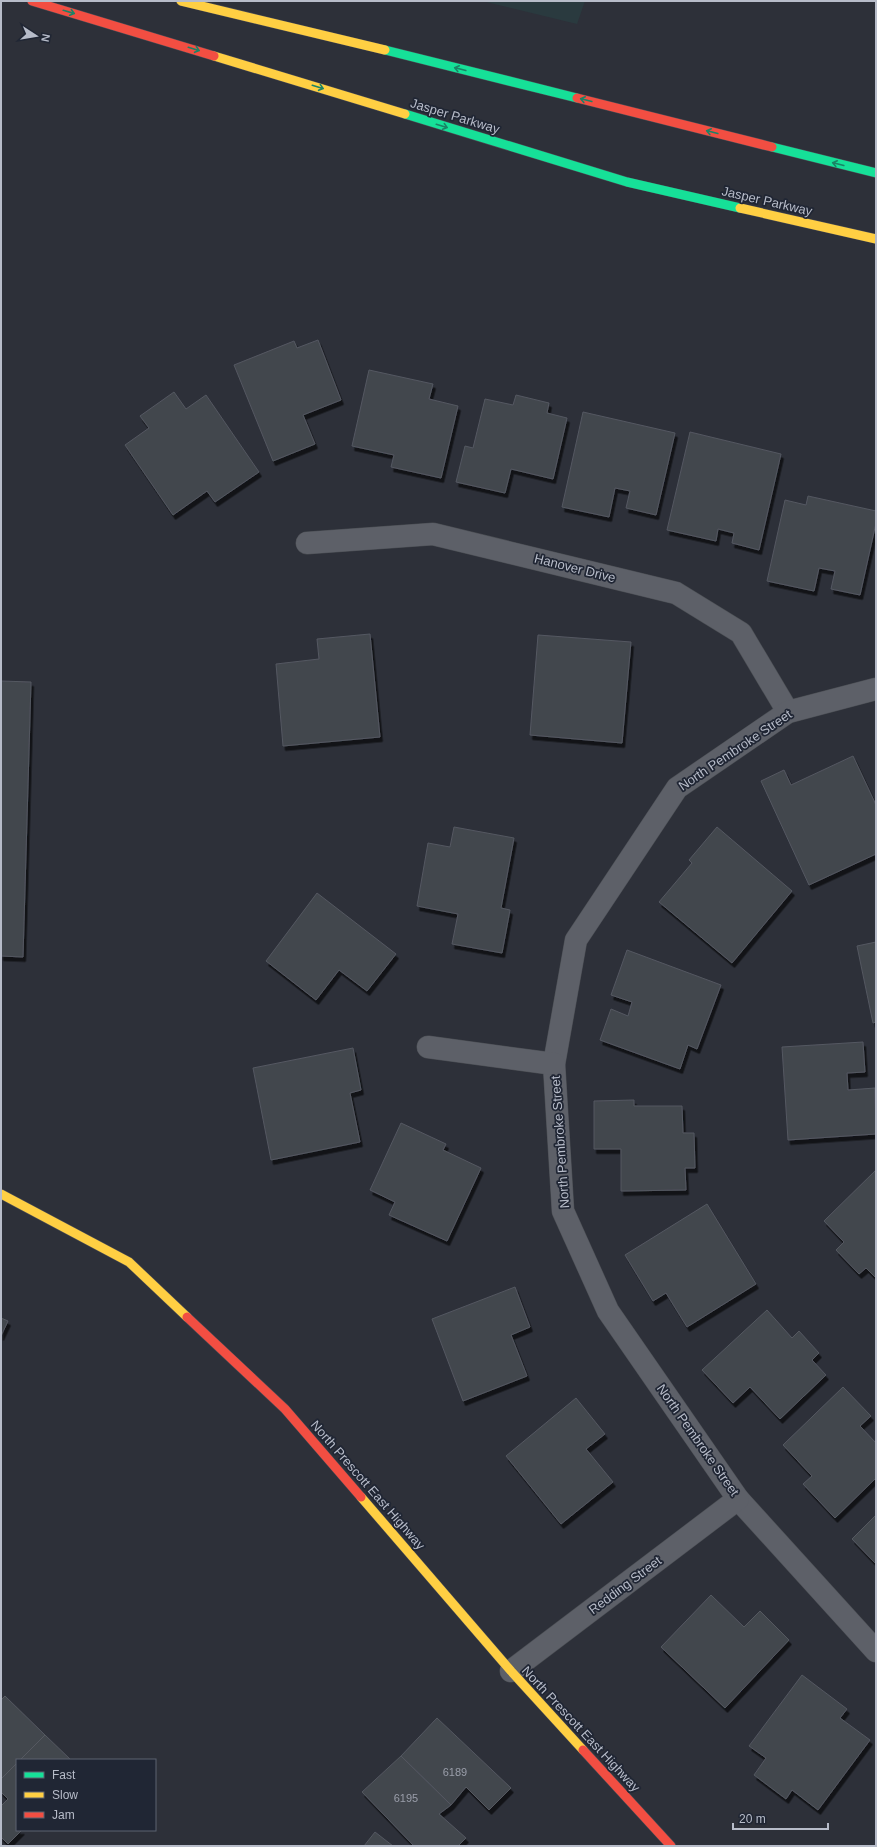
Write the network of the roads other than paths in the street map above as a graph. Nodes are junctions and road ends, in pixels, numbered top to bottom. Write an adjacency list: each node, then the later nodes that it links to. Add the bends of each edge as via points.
1 (32, 1): 4 (main road, Jasper Parkway, one-way to 4, via 627,182)
2 (181, 1): 3 (main road, one-way to 2)
3 (876, 173)
4 (876, 239)
5 (307, 543): 7 (street, Hanover Drive, via 433,534 676,593 741,632)
6 (876, 689): 7 (street, North Pembroke Street)
7 (788, 712): 9 (street, North Pembroke Street, via 677,788 576,940)
8 (428, 1047): 9 (street)
9 (554, 1064): 11 (street, North Pembroke Street, via 563,1211 608,1311)
10 (1, 1194): 13 (main road, North Prescott East Highway, via 129,1262 285,1409)
11 (738, 1499): 12 (street, North Pembroke Street); 13 (street, Redding Street)
12 (876, 1651)
13 (511, 1671): 14 (main road, North Prescott East Highway)
14 (671, 1846)

